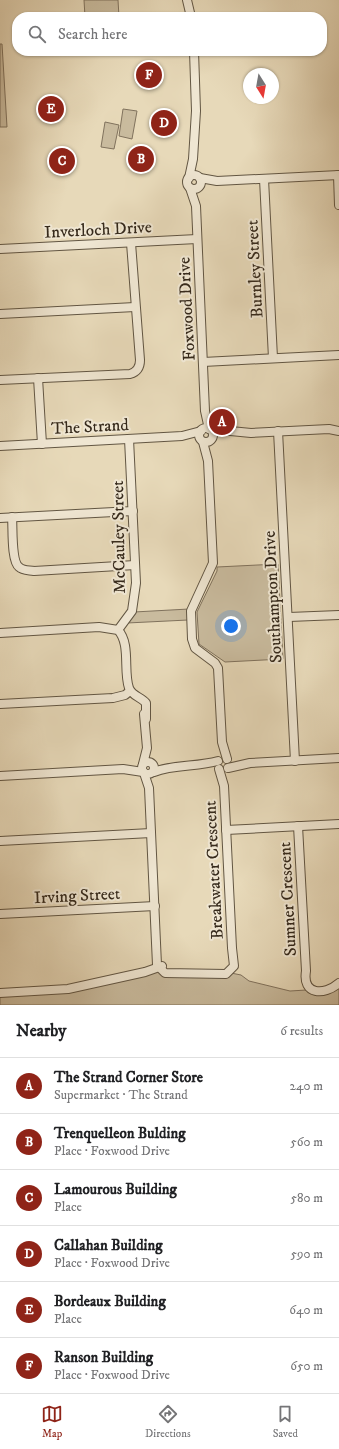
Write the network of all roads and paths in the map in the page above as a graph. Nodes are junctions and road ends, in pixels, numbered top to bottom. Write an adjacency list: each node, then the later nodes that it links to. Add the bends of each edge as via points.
1 (187, 0): 2 (street)
2 (190, 12)
3 (194, 56): 4 (street, Foxwood Drive, via 196,111)
4 (193, 159): 6 (street, Foxwood Drive); 8 (street, Foxwood Drive)
5 (338, 175): 7 (street); 10 (street)
6 (189, 178): 8 (street, via 194,175); 9 (street, Foxwood Drive, via 187,184)
7 (264, 179): 8 (street); 18 (street, Burnley Street)
8 (200, 182): 9 (street, via 195,189); 11 (street, Foxwood Drive)
9 (190, 188): 11 (street, Foxwood Drive)
10 (339, 205)
11 (196, 206): 12 (street, Foxwood Drive)
12 (197, 239): 13 (street, Inverloch Drive); 19 (street, Foxwood Drive)
13 (131, 242): 14 (street, Inverloch Drive); 15 (street)
14 (0, 249)
15 (135, 307): 16 (street); 20 (street, via 140,366 130,374)
16 (0, 314)
17 (339, 355): 18 (street)
18 (273, 358): 19 (street)
19 (203, 362): 24 (street, Foxwood Drive)
20 (38, 378): 21 (street); 32 (street)
21 (0, 380)
22 (339, 426): 23 (street, The Strand)
23 (329, 429): 25 (street, The Strand); 26 (street, The Strand)
24 (205, 430): 27 (street, The Strand); 28 (street, The Strand); 30 (street, via 213,433); 31 (street, via 199,436)
25 (278, 431): 27 (street, The Strand); 40 (street, Southampton Drive)
26 (339, 431)
27 (231, 432): 30 (street, The Strand)
28 (182, 436): 29 (street, The Strand); 31 (street, The Strand)
29 (129, 439): 32 (street, The Strand); 35 (street, McCauley Street)
30 (212, 440): 31 (street); 34 (street)
31 (202, 441): 34 (street)
32 (42, 444): 33 (street, The Strand)
33 (0, 446)
34 (208, 461): 47 (street, via 213,563 191,611 192,639 195,648 218,668)
35 (133, 511): 36 (street); 38 (street, McCauley Street)
36 (12, 517): 37 (street); 38 (street, via 12,564 17,571 24,573 35,570)
37 (0, 518)
38 (135, 564): 41 (street, McCauley Street, via 133,608)
39 (339, 615): 40 (street)
40 (289, 617): 46 (street, Southampton Drive)
41 (119, 629): 42 (street, via 113,625 99,628); 43 (street, via 125,636)
42 (0, 633)
43 (129, 692): 44 (street, via 113,698); 48 (street, via 146,703)
44 (0, 704)
45 (339, 758): 46 (street)
46 (295, 761): 47 (street)
47 (223, 764): 48 (street); 52 (street, Breakwater Crescent)
48 (148, 768): 49 (street); 53 (street)
49 (0, 776)
50 (339, 824): 51 (street)
51 (298, 826): 52 (street); 58 (street, Sumner Crescent, via 306,971 310,985 318,988)
52 (226, 830): 57 (street, Breakwater Crescent, via 233,953 230,968 214,973 179,972)
53 (151, 833): 54 (street); 55 (street)
54 (0, 841)
55 (155, 906): 56 (street, Irving Street); 57 (street)
56 (0, 914)
57 (160, 967): 59 (street, via 68,989)
58 (336, 986)
59 (0, 993)

